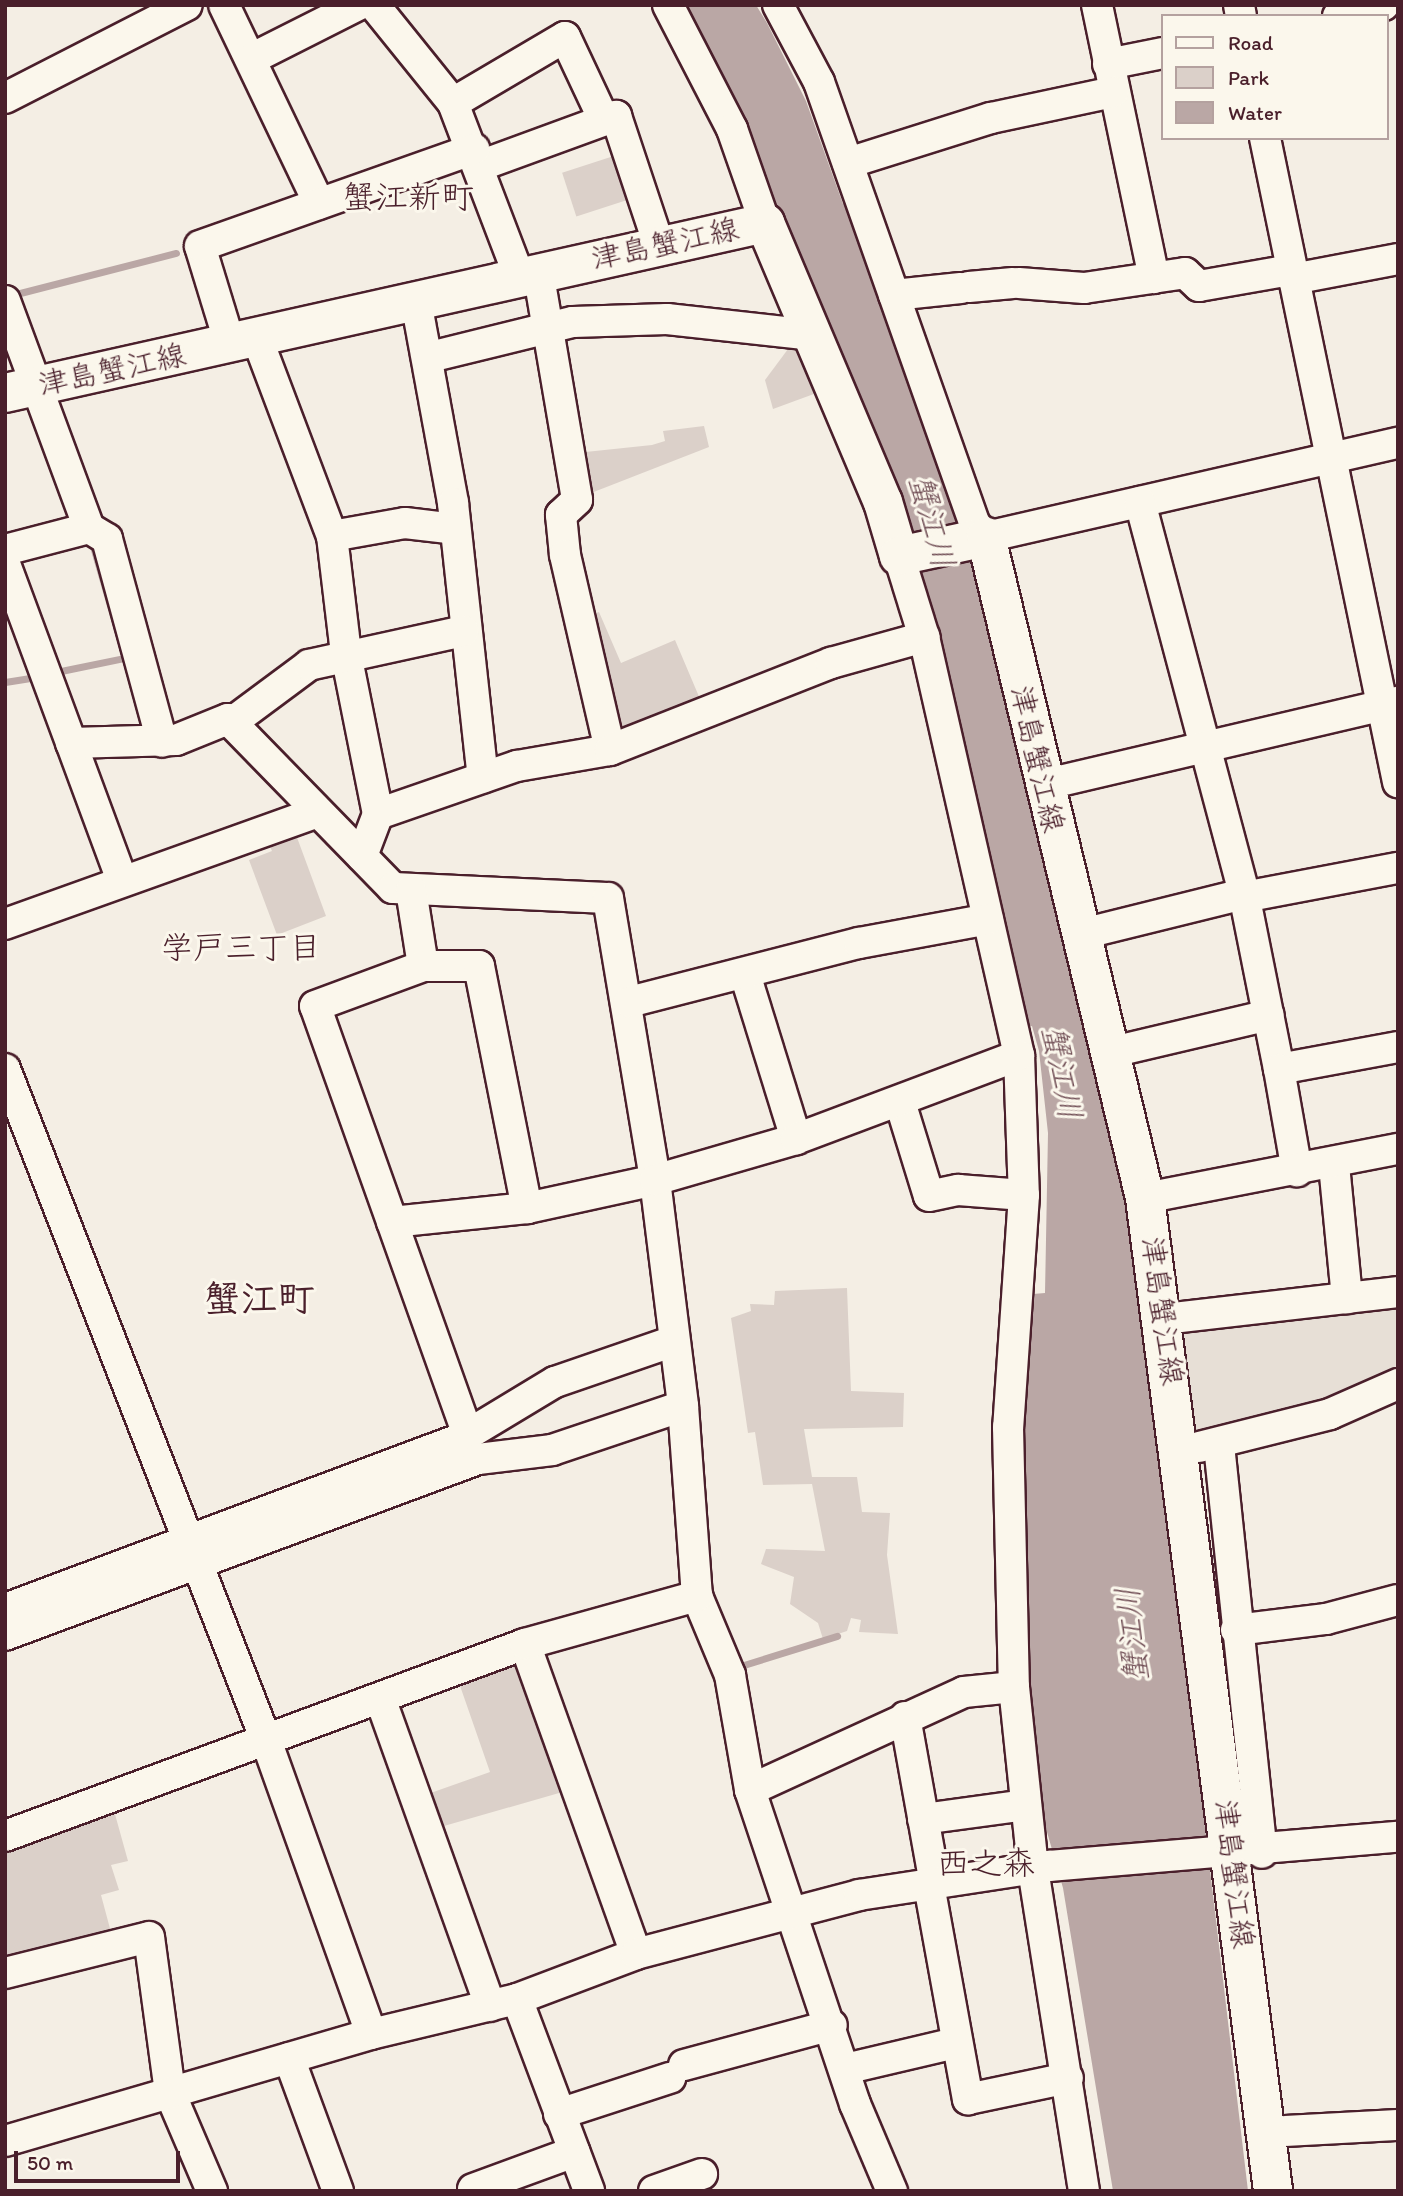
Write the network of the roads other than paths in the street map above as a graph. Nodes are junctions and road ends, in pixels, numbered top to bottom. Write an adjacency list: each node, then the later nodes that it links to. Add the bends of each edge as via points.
1 (187, 5): 10 (street)
2 (224, 5): 12 (street)
3 (358, 5): 12 (street)
4 (374, 5): 15 (street)
5 (668, 5): 21 (street, via 732,129)
6 (778, 5): 19 (street, via 819,82)
7 (1097, 5): 13 (street)
8 (1384, 5): 9 (street)
9 (1346, 14)
10 (148, 15): 14 (street)
11 (1162, 53): 13 (street)
12 (253, 58): 20 (street)
13 (1110, 78): 19 (street); 26 (street)
14 (5, 97)
15 (453, 103): 16 (street, via 565,37); 18 (street)
16 (604, 120): 18 (street); 22 (street, via 616,116)
17 (1265, 140): 25 (street)
18 (478, 157): 20 (street); 24 (street)
19 (848, 163): 27 (street)
20 (319, 203): 32 (street, via 200,246)
21 (765, 223): 22 (main road, 津島蟹江線); 31 (main road, 津島蟹江線)
22 (659, 245): 24 (main road, 津島蟹江線)
23 (1398, 259): 25 (street)
24 (528, 273): 29 (main road, 津島蟹江線); 30 (street)
25 (1292, 275): 26 (street, via 1199,286 1185,273); 36 (street)
26 (1154, 278): 27 (street, via 1084,288 1016,283)
27 (894, 295): 41 (street, via 974,523)
28 (5, 301): 34 (street)
29 (416, 301): 32 (main road, 津島蟹江線); 33 (street)
30 (547, 326): 31 (street, via 667,319); 33 (street); 53 (street, via 577,500 561,515 565,555)
31 (811, 335): 43 (main road, 津島蟹江線)
32 (243, 341): 34 (main road, 津島蟹江線); 40 (street)
33 (430, 357): 39 (street)
34 (21, 390): 38 (street)
35 (1398, 443): 36 (street)
36 (1329, 459): 37 (street); 48 (street)
37 (1140, 502): 41 (street); 52 (street)
38 (89, 528): 42 (street); 50 (street, via 107,539)
39 (455, 529): 40 (street, via 405,523); 45 (street)
40 (332, 536): 47 (street)
41 (986, 537): 43 (main road); 56 (main road, 津島蟹江線)
42 (5, 550)
43 (903, 555): 46 (street)
44 (5, 564): 51 (street)
45 (463, 631): 47 (street); 54 (street)
46 (924, 637): 53 (street, via 831,663); 64 (street)
47 (346, 653): 49 (street, via 293,674); 58 (street)
48 (1390, 704): 52 (street); 55 (street)
49 (231, 723): 50 (street); 57 (street)
50 (162, 742): 51 (street)
51 (71, 743): 61 (street)
52 (1205, 747): 56 (street); 63 (street)
53 (610, 750): 54 (street)
54 (483, 777): 58 (street)
55 (1398, 782)
56 (1043, 785): 66 (main road, 津島蟹江線)
57 (318, 811): 59 (street); 61 (street)
58 (378, 814): 59 (street)
59 (362, 856): 62 (street, via 393,888)
60 (1398, 868): 63 (street)
61 (121, 881): 65 (street)
62 (411, 890): 67 (street); 69 (street, via 608,898)
63 (1244, 895): 66 (street); 70 (street)
64 (988, 919): 68 (street, via 859,943); 73 (street)
65 (5, 924)
66 (1078, 935): 72 (main road, 津島蟹江線)
67 (423, 966): 85 (street, via 479,966); 86 (street, via 315,1006)
68 (745, 974): 69 (street); 78 (street)
69 (629, 1002): 82 (street)
70 (1269, 1015): 72 (street); 75 (street)
71 (1398, 1047): 75 (street)
72 (1108, 1053): 84 (main road, 津島蟹江線)
73 (1019, 1055): 76 (street); 83 (street)
74 (5, 1069): 77 (street)
75 (1279, 1069): 81 (street)
76 (900, 1102): 78 (street); 83 (street, via 929,1196 958,1190)
77 (15, 1122): 96 (street)
78 (796, 1139): 82 (street)
79 (1398, 1149): 80 (street)
80 (1334, 1165): 81 (street); 88 (street)
81 (1297, 1171): 84 (street)
82 (655, 1180): 85 (street); 90 (street)
83 (1024, 1195): 103 (street, via 1008,1427)
84 (1145, 1198): 89 (main road, 津島蟹江線)
85 (527, 1208): 86 (street)
86 (392, 1222): 93 (street)
87 (1398, 1292): 88 (street)
88 (1347, 1298): 89 (street)
89 (1165, 1319): 95 (main road, 津島蟹江線)
90 (674, 1341): 92 (street); 93 (street, via 555,1382)
91 (1394, 1394): 94 (street)
92 (683, 1406): 93 (street, via 552,1450); 97 (street)
93 (469, 1444): 96 (street)
94 (1219, 1445): 95 (street); 100 (street)
95 (1181, 1448): 112 (main road, 津島蟹江線)
96 (194, 1552): 99 (street); 101 (street); 106 (street)
97 (697, 1596): 102 (street); 107 (street, via 730,1675)
98 (1398, 1600): 100 (street, via 1326,1619)
99 (5, 1609)
100 (1236, 1630): 112 (street)
101 (5, 1635)
102 (526, 1644): 104 (street); 116 (street)
103 (1014, 1687): 105 (street, via 964,1692); 108 (street)
104 (380, 1698): 106 (street); 118 (street)
105 (905, 1717): 107 (street); 109 (street)
106 (266, 1740): 110 (street); 120 (street)
107 (750, 1790): 115 (street)
108 (1025, 1805): 109 (street); 113 (street)
109 (923, 1819): 114 (street)
110 (5, 1836)
111 (1398, 1837): 112 (street)
112 (1239, 1851): 113 (street); 139 (main road, 津島蟹江線)
113 (1041, 1867): 114 (street); 124 (street)
114 (932, 1885): 115 (street); 121 (street)
115 (794, 1910): 116 (street); 119 (street)
116 (636, 1954): 118 (street)
117 (5, 1973): 125 (street, via 149,1937)
118 (503, 2003): 120 (street); 126 (street)
119 (832, 2025): 123 (street); 126 (street)
120 (371, 2034): 122 (street)
121 (956, 2043): 123 (street); 124 (street, via 968,2099)
122 (289, 2058): 125 (street); 134 (street)
123 (845, 2069): 137 (street)
124 (1068, 2078): 138 (street)
125 (170, 2093): 129 (street); 133 (street)
126 (559, 2113): 130 (street)
127 (1398, 2125): 128 (street)
128 (1286, 2131)
129 (5, 2141)
130 (574, 2152): 132 (street); 135 (street)
131 (702, 2174): 136 (street)
132 (473, 2189)
133 (212, 2191)
134 (338, 2191)
135 (589, 2191)
136 (654, 2191)
137 (892, 2191)
138 (1084, 2191)
139 (1273, 2191)

